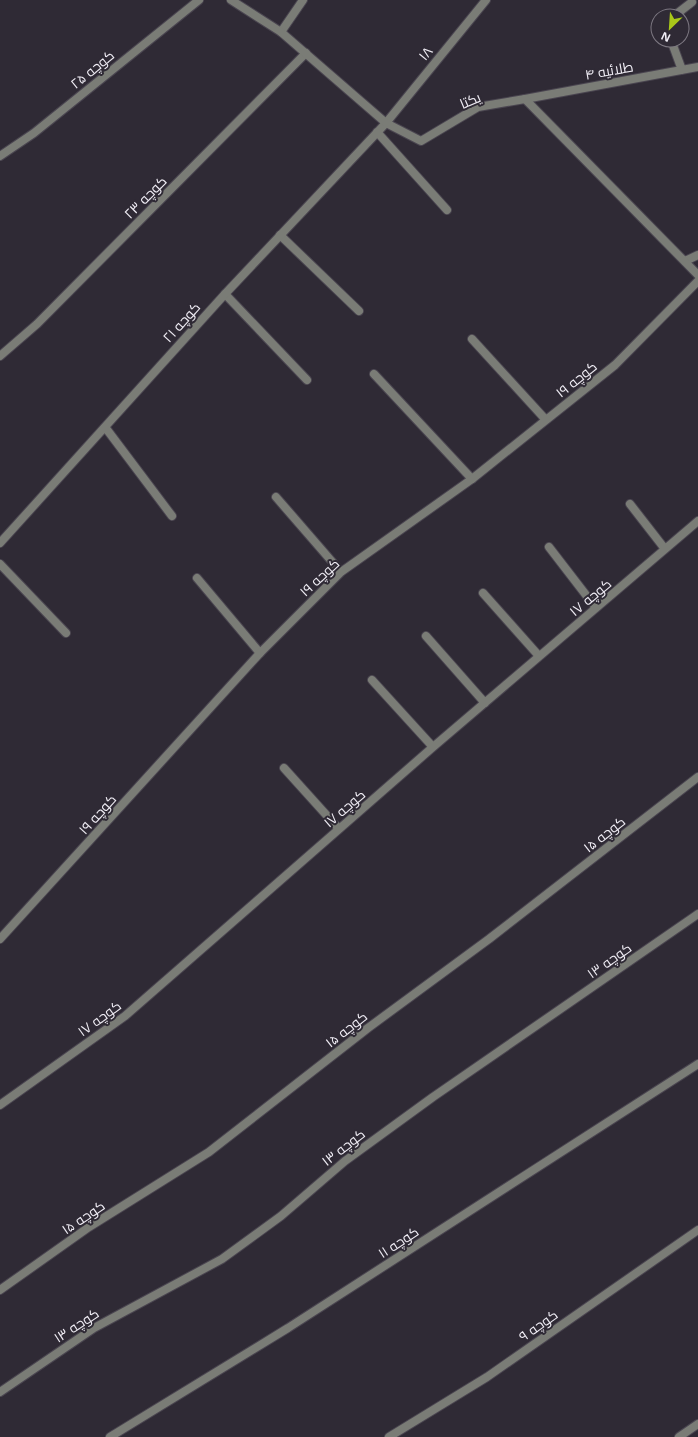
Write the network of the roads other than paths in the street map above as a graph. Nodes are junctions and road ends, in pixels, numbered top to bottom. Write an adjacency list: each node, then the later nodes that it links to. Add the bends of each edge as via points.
1 (199, 0): 15 (street, کوچه ۲۵, via 34,133)
2 (231, 0): 7 (street, یکتا)
3 (303, 0): 7 (street)
4 (486, 0): 13 (street, ۱۸)
5 (692, 2): 6 (street)
6 (684, 8)
7 (281, 32): 9 (street, یکتا)
8 (674, 48): 11 (street)
9 (306, 53): 13 (street, یکتا); 25 (street, کوچه ۲۳, via 37,324)
10 (698, 67): 11 (street, طلائیه ۴)
11 (682, 70): 12 (street, طلائیه ۴)
12 (525, 99): 13 (street, یکتا, via 478,108 421,141); 19 (street)
13 (386, 123): 14 (street, کوچه ۲۱)
14 (377, 132): 16 (street); 17 (street, کوچه ۲۱)
15 (0, 156)
16 (447, 210)
17 (280, 235): 22 (street, کوچه ۲۱); 23 (street)
18 (698, 255): 19 (street)
19 (685, 261): 20 (street)
20 (698, 274)
21 (698, 281): 28 (street, کوچه ۱۹, via 615,365)
22 (225, 294): 27 (street); 29 (street, کوچه ۲۱)
23 (359, 311)
24 (472, 339): 28 (street)
25 (0, 356)
26 (374, 374): 30 (street)
27 (307, 380)
28 (546, 420): 30 (street, کوچه ۱۹)
29 (104, 427): 33 (street); 35 (street, کوچه ۲۱)
30 (472, 479): 39 (street, کوچه ۱۹)
31 (276, 497): 39 (street)
32 (630, 504): 37 (street)
33 (172, 516)
34 (698, 521): 37 (street, کوچه ۱۷)
35 (0, 543)
36 (549, 547): 42 (street)
37 (665, 549): 42 (street, کوچه ۱۷)
38 (0, 564): 43 (street)
39 (341, 572): 45 (street, کوچه ۱۹)
40 (197, 578): 45 (street)
41 (483, 593): 46 (street)
42 (596, 608): 46 (street, کوچه ۱۷)
43 (66, 633)
44 (426, 636): 48 (street)
45 (260, 653): 54 (street, کوچه ۱۹)
46 (540, 656): 48 (street, کوچه ۱۷)
47 (372, 680): 49 (street)
48 (485, 703): 49 (street, کوچه ۱۷)
49 (433, 747): 52 (street, کوچه ۱۷)
50 (284, 768): 52 (street)
51 (698, 776): 58 (street, کوچه ۱۵, via 209,1152 89,1227)
52 (339, 829): 56 (street, کوچه ۱۷, via 125,1016)
53 (698, 914): 59 (street, کوچه ۱۳, via 345,1160 281,1216 222,1259 94,1328)
54 (0, 939)
55 (698, 1064): 61 (street, کوچه ۱۱, via 288,1328)
56 (0, 1105)
57 (698, 1230): 62 (street, کوچه ۹, via 487,1377)
58 (0, 1290)
59 (0, 1392)
60 (698, 1424): 63 (street)
61 (110, 1437)
62 (389, 1437)
63 (679, 1437)

